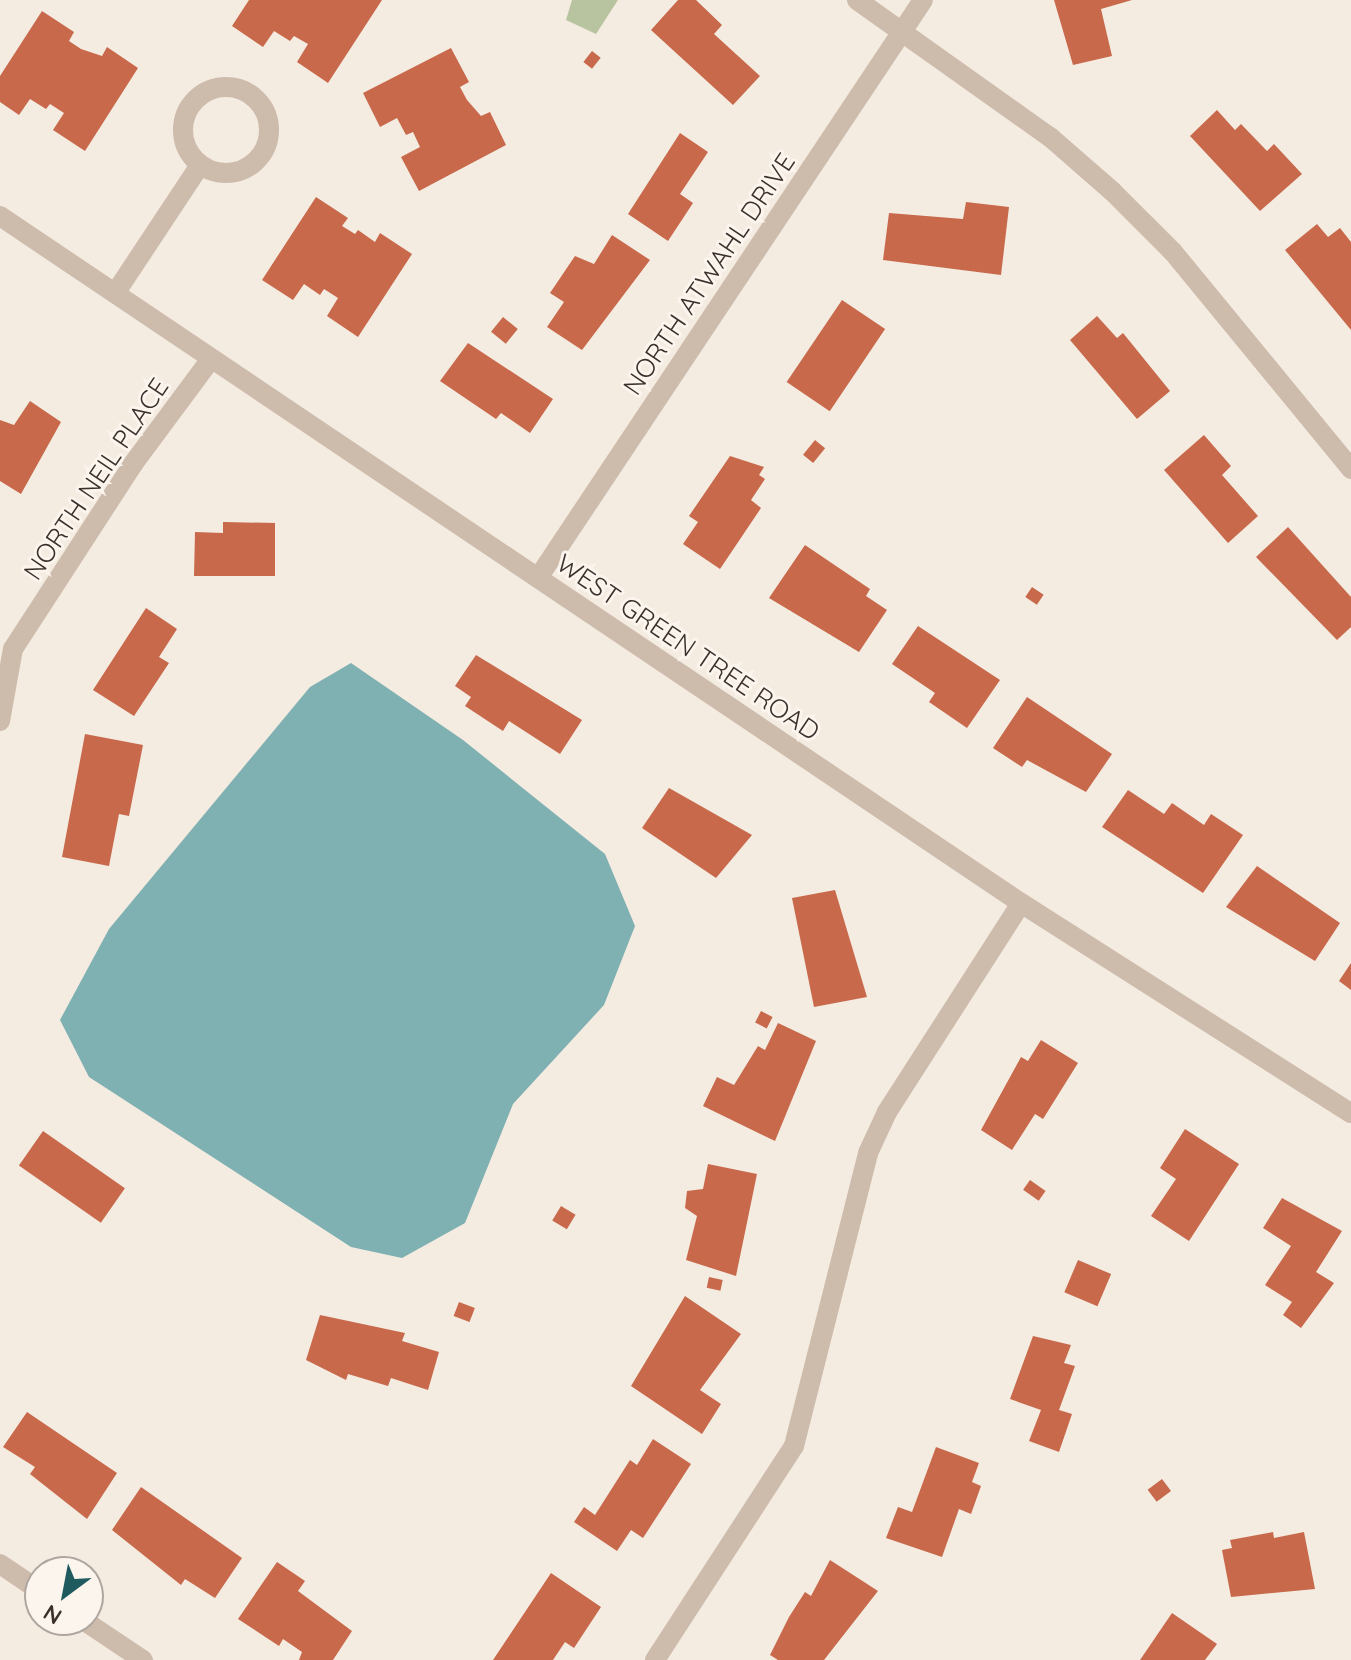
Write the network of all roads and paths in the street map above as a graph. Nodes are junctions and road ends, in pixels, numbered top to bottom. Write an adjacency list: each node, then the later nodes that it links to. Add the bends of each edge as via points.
1 (857, 0): 3 (street)
2 (923, 0): 3 (street, NORTH ATWAHL DRIVE)
3 (902, 30): 8 (street, via 1050,137 1112,191 1173,252); 9 (street, NORTH ATWAHL DRIVE)
4 (200, 165): 4 (street, via 226,173 253,164 269,127 258,101 233,87 194,101 182,127); 6 (street)
5 (0, 216): 6 (street, WEST GREEN TREE ROAD)
6 (116, 292): 7 (street, WEST GREEN TREE ROAD)
7 (211, 359): 9 (street, WEST GREEN TREE ROAD); 10 (street, NORTH NEIL PLACE, via 133,464 13,649)
8 (1351, 469)
9 (538, 578): 11 (street, WEST GREEN TREE ROAD)
10 (0, 721)
11 (1021, 903): 12 (street, WEST GREEN TREE ROAD); 17 (street, via 887,1112 868,1153 794,1446)
12 (1351, 1113)
13 (0, 1564): 14 (street)
14 (24, 1580)
15 (104, 1634): 16 (street)
16 (143, 1660)
17 (655, 1660)

